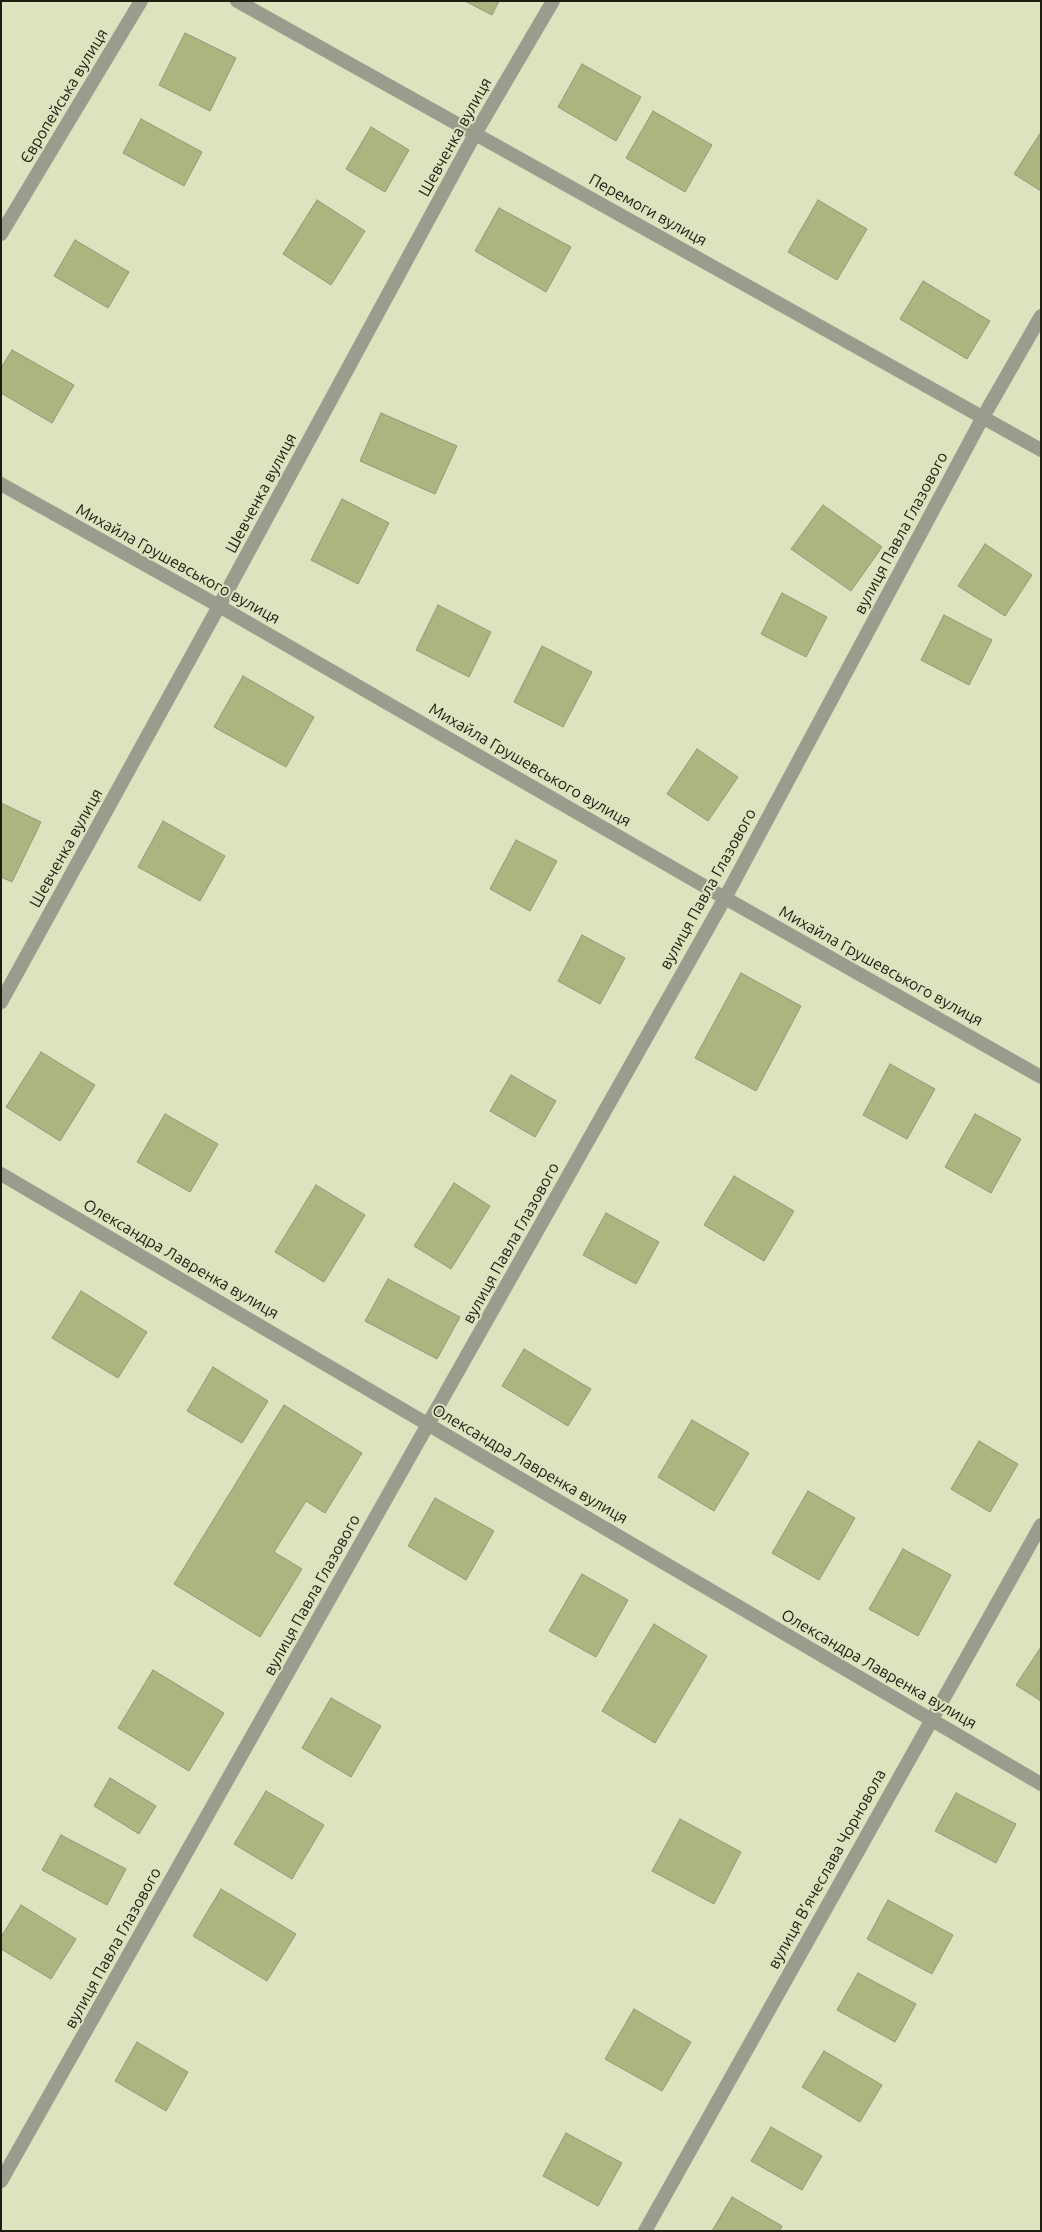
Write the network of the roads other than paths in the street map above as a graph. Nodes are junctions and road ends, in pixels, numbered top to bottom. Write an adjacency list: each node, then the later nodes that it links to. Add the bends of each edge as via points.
1 (141, 1): 5 (street, Європейська вулиця)
2 (237, 1): 4 (street, Перемоги вулиця)
3 (553, 1): 4 (street, Шевченка вулиця)
4 (475, 134): 7 (street, Перемоги вулиця); 10 (street, Шевченка вулиця)
5 (1, 234)
6 (1041, 316): 7 (street, вулиця Павла Глазового)
7 (983, 417): 8 (street, Перемоги вулиця); 11 (street, вулиця Павла Глазового)
8 (1041, 450)
9 (1, 484): 10 (street, Михайла Грушевського вулиця)
10 (220, 606): 11 (street, Михайла Грушевського вулиця); 12 (street, Шевченка вулиця)
11 (724, 898): 13 (street, Михайла Грушевського вулиця); 15 (street, вулиця Павла Глазового)
12 (1, 1002)
13 (1041, 1076)
14 (1, 1174): 15 (street, Олександра Лавренка вулиця)
15 (428, 1425): 17 (street, Олександра Лавренка вулиця); 19 (street, вулиця Павла Глазового)
16 (1041, 1525): 17 (street, вулиця В’ячеслава Чорновола)
17 (930, 1720): 18 (street, Олександра Лавренка вулиця); 20 (street, вулиця В’ячеслава Чорновола)
18 (1041, 1784)
19 (1, 2181)
20 (645, 2231)

